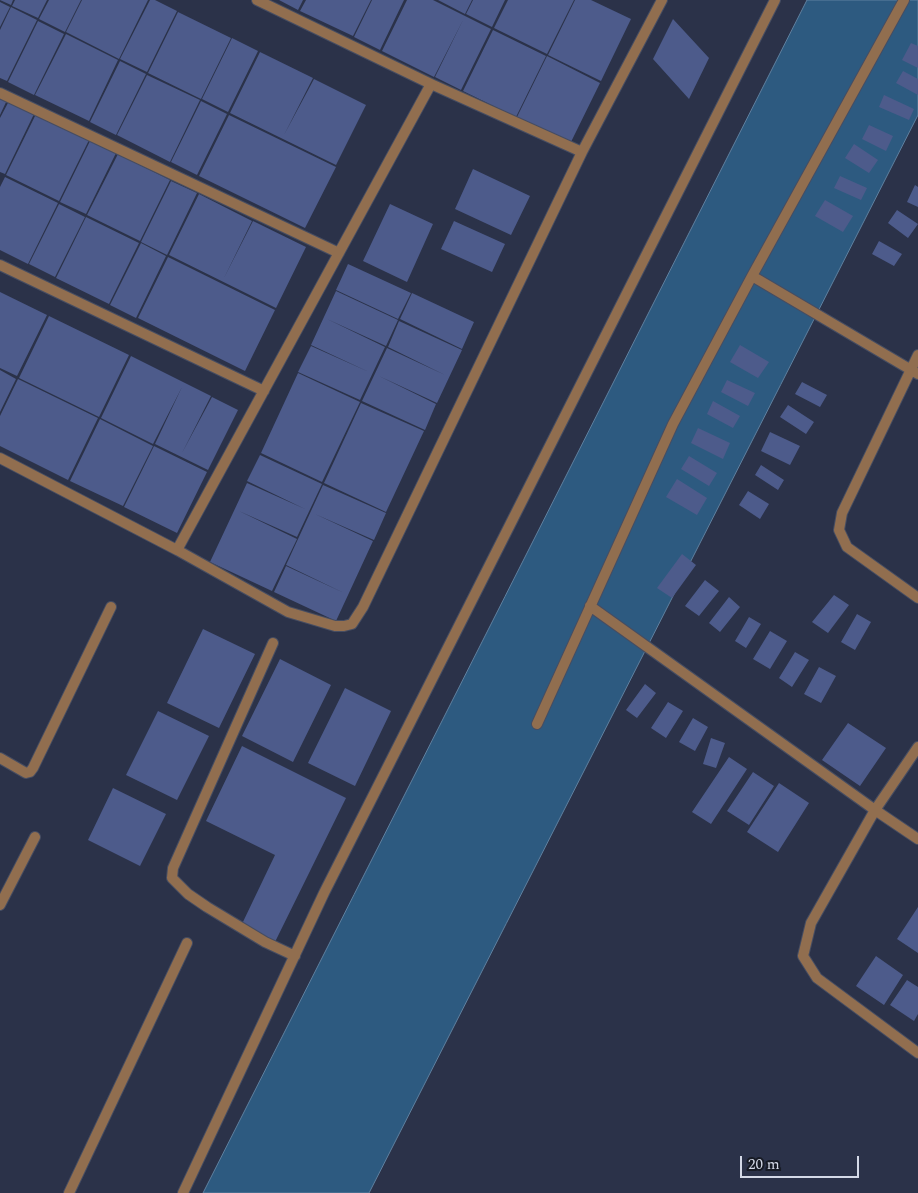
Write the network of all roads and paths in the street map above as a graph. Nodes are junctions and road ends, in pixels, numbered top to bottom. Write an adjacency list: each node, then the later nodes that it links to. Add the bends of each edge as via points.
1 (257, 0): 5 (street)
2 (662, 0): 7 (street)
3 (775, 0): 28 (street)
4 (904, 0): 10 (street)
5 (432, 84): 7 (street); 8 (street)
6 (0, 92): 8 (street)
7 (582, 152): 15 (street, via 352,624 335,626 288,612)
8 (339, 253): 13 (street)
9 (0, 265): 13 (street)
10 (752, 276): 12 (street); 17 (street, via 673,424)
11 (918, 355): 12 (street)
12 (914, 372): 16 (street, via 842,513 839,530 846,547)
13 (264, 391): 15 (street)
14 (0, 458): 15 (street)
15 (177, 550)
16 (918, 598)
17 (590, 606): 20 (street); 23 (street)
18 (111, 607): 22 (street, via 33,768 26,773)
19 (273, 643): 28 (street, via 172,868 172,878 207,908)
20 (537, 724)
21 (918, 747): 23 (street)
22 (0, 758)
23 (875, 810): 25 (street); 29 (street, via 811,923 803,956 817,978)
24 (35, 837): 26 (street)
25 (918, 839)
26 (0, 904)
27 (187, 943): 30 (street)
28 (295, 956): 31 (street)
29 (918, 1053)
30 (68, 1193)
31 (183, 1193)

